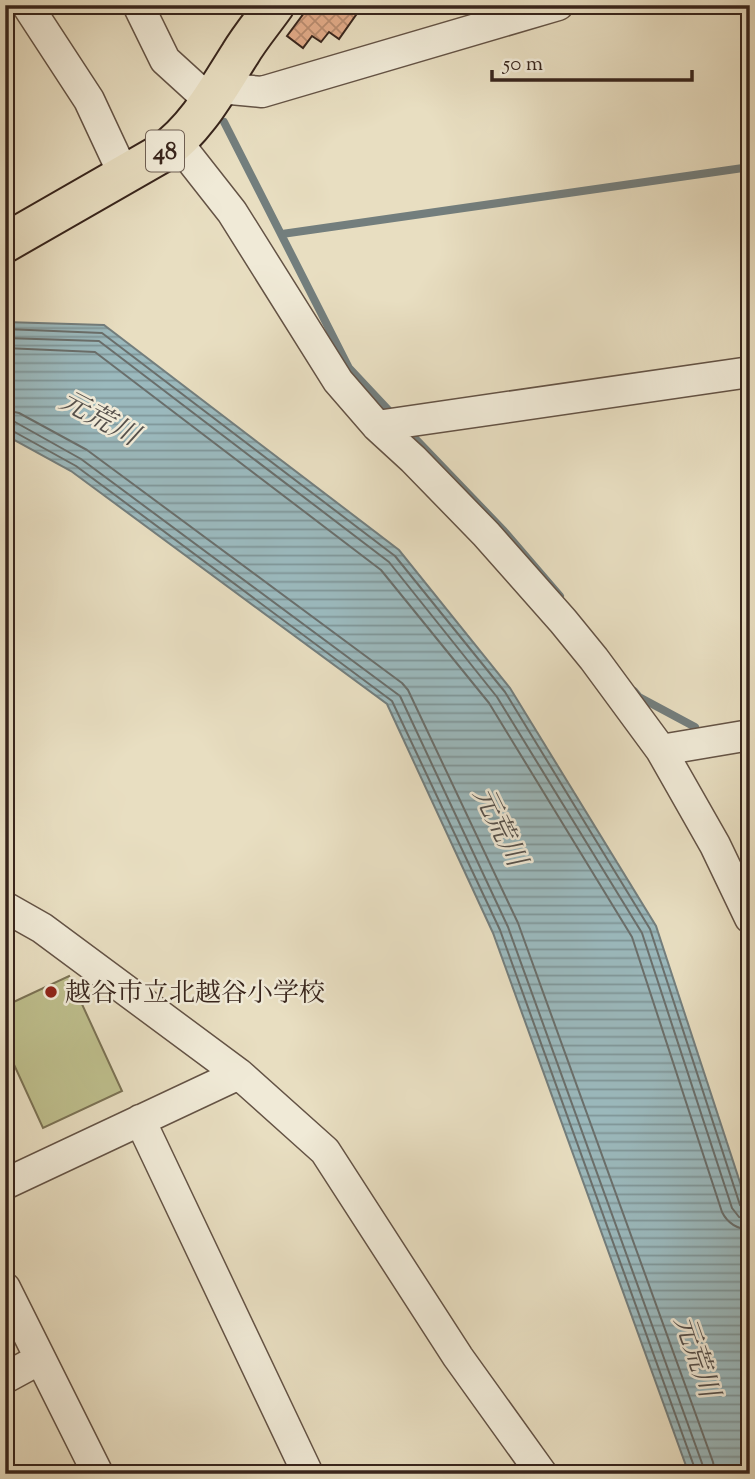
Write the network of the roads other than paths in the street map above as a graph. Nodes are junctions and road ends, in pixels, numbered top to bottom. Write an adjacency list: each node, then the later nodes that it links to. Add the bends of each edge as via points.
1 (27, 5): 8 (street, via 89,100)
2 (138, 5): 6 (street, via 165,60)
3 (275, 5): 6 (main road, 48)
4 (558, 5): 5 (street)
5 (489, 15): 6 (street, via 262,92)
6 (215, 94): 7 (main road, 48)
7 (177, 142): 8 (main road, 48); 11 (street, via 232,212 338,381)
8 (124, 175): 9 (main road, 48)
9 (5, 243)
10 (750, 372): 11 (street)
11 (377, 426): 13 (street, via 486,534 563,621)
12 (750, 734): 13 (street)
13 (661, 750): 15 (street)
14 (5, 907): 16 (street, via 42,928)
15 (750, 918)
16 (239, 1074): 17 (street); 24 (street, via 325,1151 458,1357)
17 (140, 1120): 18 (street); 23 (street)
18 (5, 1185)
19 (5, 1289): 20 (street)
20 (40, 1359): 21 (street); 22 (street)
21 (5, 1378)
22 (97, 1474)
23 (309, 1474)
24 (542, 1474)

